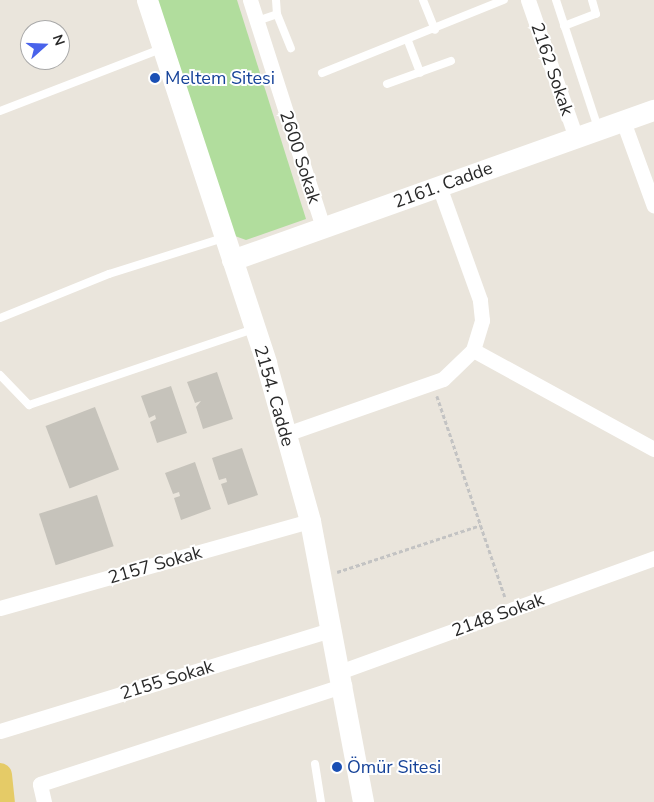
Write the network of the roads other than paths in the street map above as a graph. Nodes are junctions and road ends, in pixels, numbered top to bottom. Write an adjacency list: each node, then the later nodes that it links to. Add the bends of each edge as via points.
1 (147, 0): 14 (street, 2154. Cadde)
2 (250, 0): 10 (street, 2600 Sokak)
3 (276, 0): 9 (lane)
4 (423, 0): 12 (lane)
5 (504, 0): 12 (lane)
6 (528, 0): 24 (street, 2162 Sokak)
7 (556, 0): 11 (lane)
8 (592, 0): 11 (lane, via 596,14)
9 (276, 14): 10 (lane); 15 (lane)
10 (257, 21): 27 (street, 2600 Sokak)
11 (564, 26): 23 (lane)
12 (435, 30): 13 (lane)
13 (408, 41): 17 (lane); 18 (lane)
14 (163, 48): 21 (lane); 28 (street, 2154. Cadde)
15 (292, 48)
16 (452, 61): 17 (lane)
17 (420, 72): 19 (lane)
18 (322, 73)
19 (388, 84)
20 (654, 110): 22 (street, 2161. Cadde)
21 (0, 111)
22 (623, 121): 23 (street, 2161. Cadde); 26 (street)
23 (599, 130): 24 (street, 2161. Cadde)
24 (576, 138): 25 (street, 2161. Cadde)
25 (439, 186): 27 (street, 2161. Cadde); 32 (street, via 480,300 480,330)
26 (654, 206)
27 (323, 228): 29 (street, 2161. Cadde)
28 (224, 237): 29 (street, 2154. Cadde); 30 (lane, via 109,274)
29 (232, 260): 31 (street, 2154. Cadde)
30 (0, 318)
31 (254, 329): 33 (lane, via 29,405); 34 (street, 2154. Cadde)
32 (473, 350): 34 (street, via 452,374 432,383); 35 (street)
33 (0, 375)
34 (286, 434): 36 (street, 2154. Cadde)
35 (654, 449)
36 (310, 521): 38 (street, 2157 Sokak); 39 (street, 2154. Cadde)
37 (654, 558): 40 (street, 2148 Sokak, via 510,610)
38 (0, 608)
39 (333, 629): 40 (street, 2154. Cadde); 41 (street, 2155 Sokak)
40 (343, 678): 45 (street, 2148 Sokak, via 40,784); 47 (street, 2154. Cadde)
41 (0, 731)
42 (315, 764): 46 (lane)
43 (0, 775): 44 (main road)
44 (3, 802)
45 (44, 802)
46 (321, 802)
47 (362, 802)

